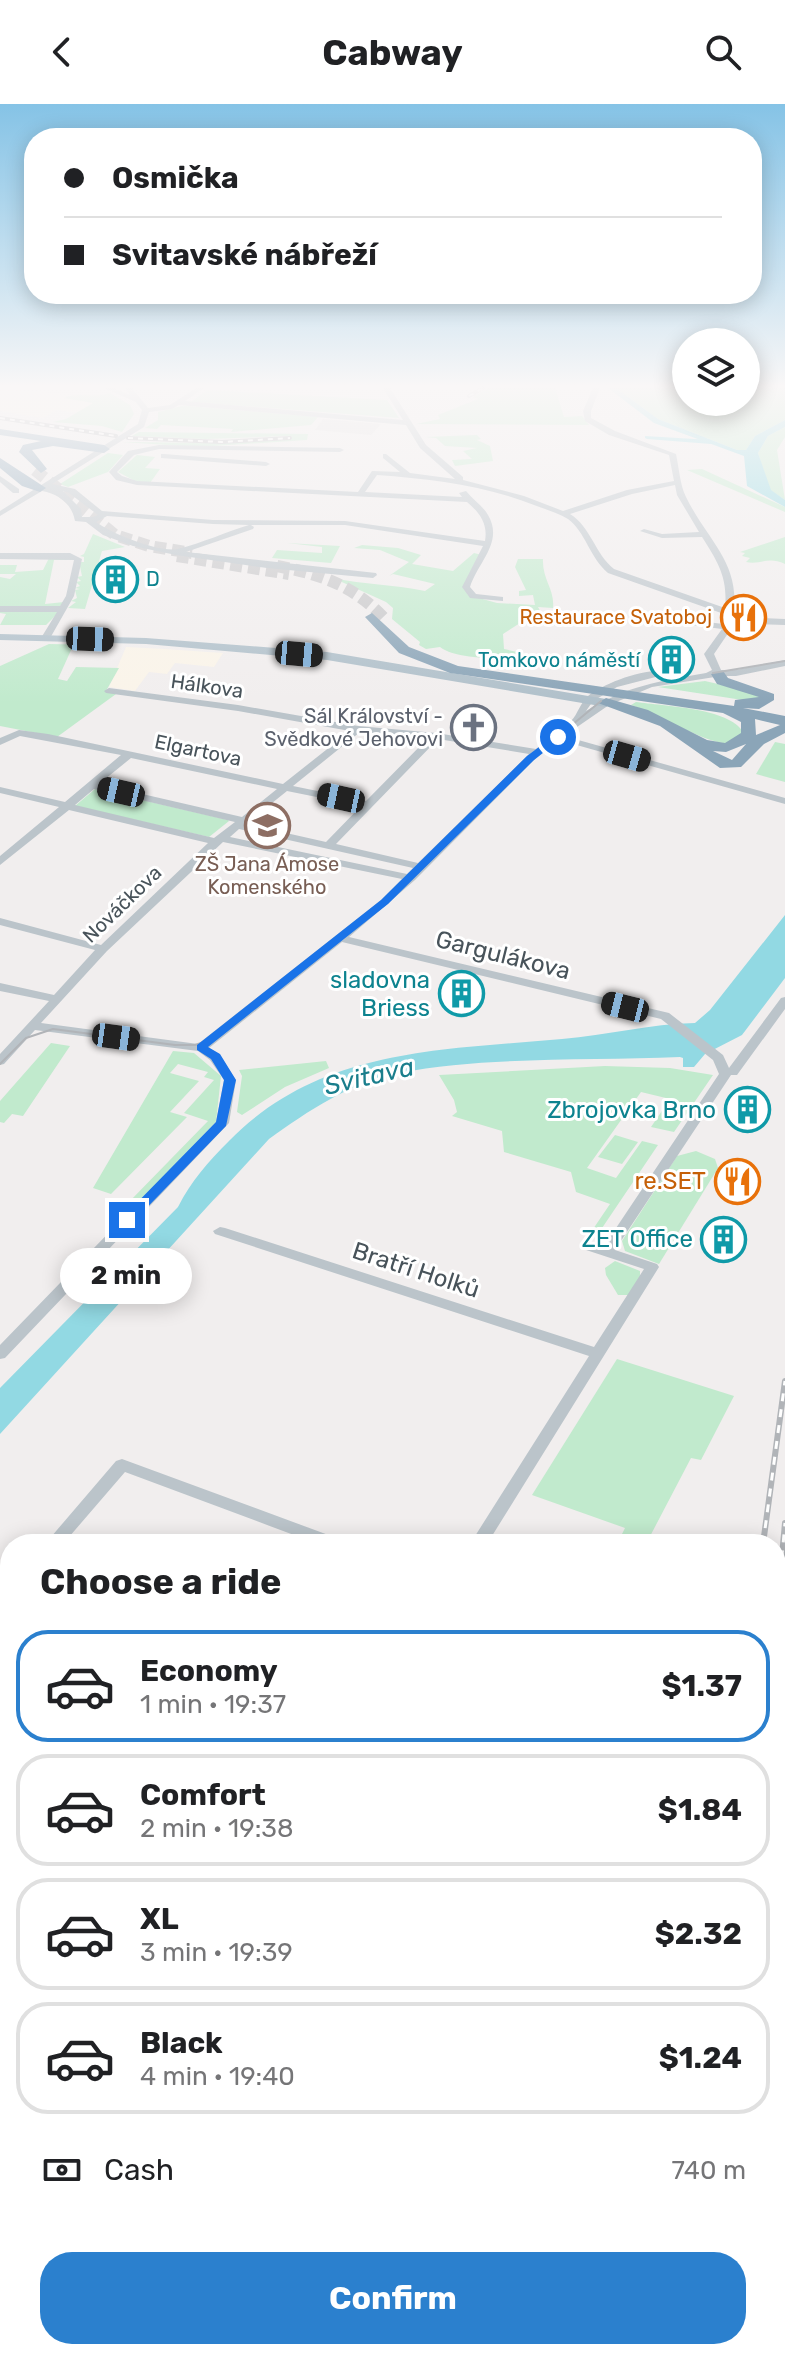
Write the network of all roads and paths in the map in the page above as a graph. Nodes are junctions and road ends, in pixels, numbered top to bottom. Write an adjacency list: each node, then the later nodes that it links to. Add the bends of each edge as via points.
1 (33, 493): 11 (street)
2 (61, 493): 13 (street)
3 (75, 493): 12 (street)
4 (365, 493): 9 (street)
5 (464, 493): 9 (street)
6 (514, 493): 15 (street)
7 (626, 493): 15 (street)
8 (681, 493): 19 (street)
9 (468, 500): 20 (street, via 489,522)
10 (0, 504): 11 (street)
11 (12, 506): 14 (street)
12 (99, 512): 13 (street); 16 (street, via 100,518); 17 (street)
13 (77, 513): 16 (street, via 78,519)
14 (0, 514)
15 (563, 514): 29 (street, via 580,525 591,552 611,571)
16 (89, 520): 21 (street, via 110,537)
17 (257, 523): 20 (street, via 345,523); 21 (street)
18 (644, 531): 19 (street, via 662,536)
19 (705, 534): 29 (street, via 725,567 731,592)
20 (488, 544): 24 (street, via 466,587 473,596)
21 (175, 553): 23 (street)
22 (0, 556): 26 (street, via 77,558)
23 (373, 575)
24 (500, 599)
25 (0, 609): 26 (street)
26 (63, 609): 32 (street)
27 (647, 616): 29 (street)
28 (378, 618): 37 (highway, via 398,645 435,664 479,675)
29 (729, 620): 30 (street); 34 (street, via 709,654)
30 (785, 622)
31 (0, 637): 32 (main road)
32 (46, 638): 38 (main road, via 327,656)
33 (785, 663): 34 (street)
34 (718, 674): 36 (highway); 37 (highway, via 722,681 769,699 752,705); 38 (street, via 654,683); 38 (street, via 647,675)
35 (109, 691): 42 (street, Hálkova)
36 (785, 698)
37 (696, 700): 39 (highway); 43 (highway, via 743,717 750,731 741,742 725,747)
38 (598, 701): 40 (street); 40 (street, via 580,710); 43 (highway, via 654,718)
39 (785, 718)
40 (578, 720): 45 (street)
41 (785, 728): 43 (highway, via 762,735 741,762 728,765 714,762)
42 (358, 729): 44 (street, Hálkova); 50 (street, Nováčkova)
43 (684, 735)
44 (436, 736): 47 (street, Hálkova); 54 (street)
45 (558, 737): 47 (street); 52 (street)
46 (0, 742): 48 (street, Elgartova, via 19,733)
47 (538, 752): 59 (street)
48 (129, 754): 49 (street); 50 (street, Elgartova)
49 (90, 785): 53 (street); 55 (street)
50 (284, 786): 54 (street, Elgartova); 55 (street, Nováčkova)
51 (0, 790): 53 (street)
52 (785, 801)
53 (66, 805): 56 (street); 58 (street)
54 (369, 805): 57 (street)
55 (239, 822): 56 (street, Nováčkova); 57 (street)
56 (219, 840): 60 (street); 63 (street, Nováčkova)
57 (328, 846): 59 (street)
58 (0, 862)
59 (422, 867): 60 (street)
60 (411, 878): 62 (street)
61 (0, 921): 63 (street)
62 (340, 938): 68 (street); 70 (street, Gargulákova, via 668,1018)
63 (103, 949): 65 (street, Nováčkova)
64 (0, 987): 65 (street)
65 (57, 999): 67 (street, Nováčkova)
66 (785, 1001): 70 (street)
67 (34, 1026): 68 (street); 69 (street, Nováčkova)
68 (201, 1048): 75 (street, via 215,1057 230,1080 222,1123)
69 (2, 1056)
70 (729, 1073): 73 (street)
71 (220, 1231): 74 (street, Bratří Holků)
72 (588, 1246): 73 (street)
73 (607, 1252): 74 (street, via 652,1267)
74 (597, 1353): 78 (street)
75 (0, 1354)
76 (62, 1534): 77 (street, via 122,1465)
77 (309, 1534)
78 (484, 1534)

